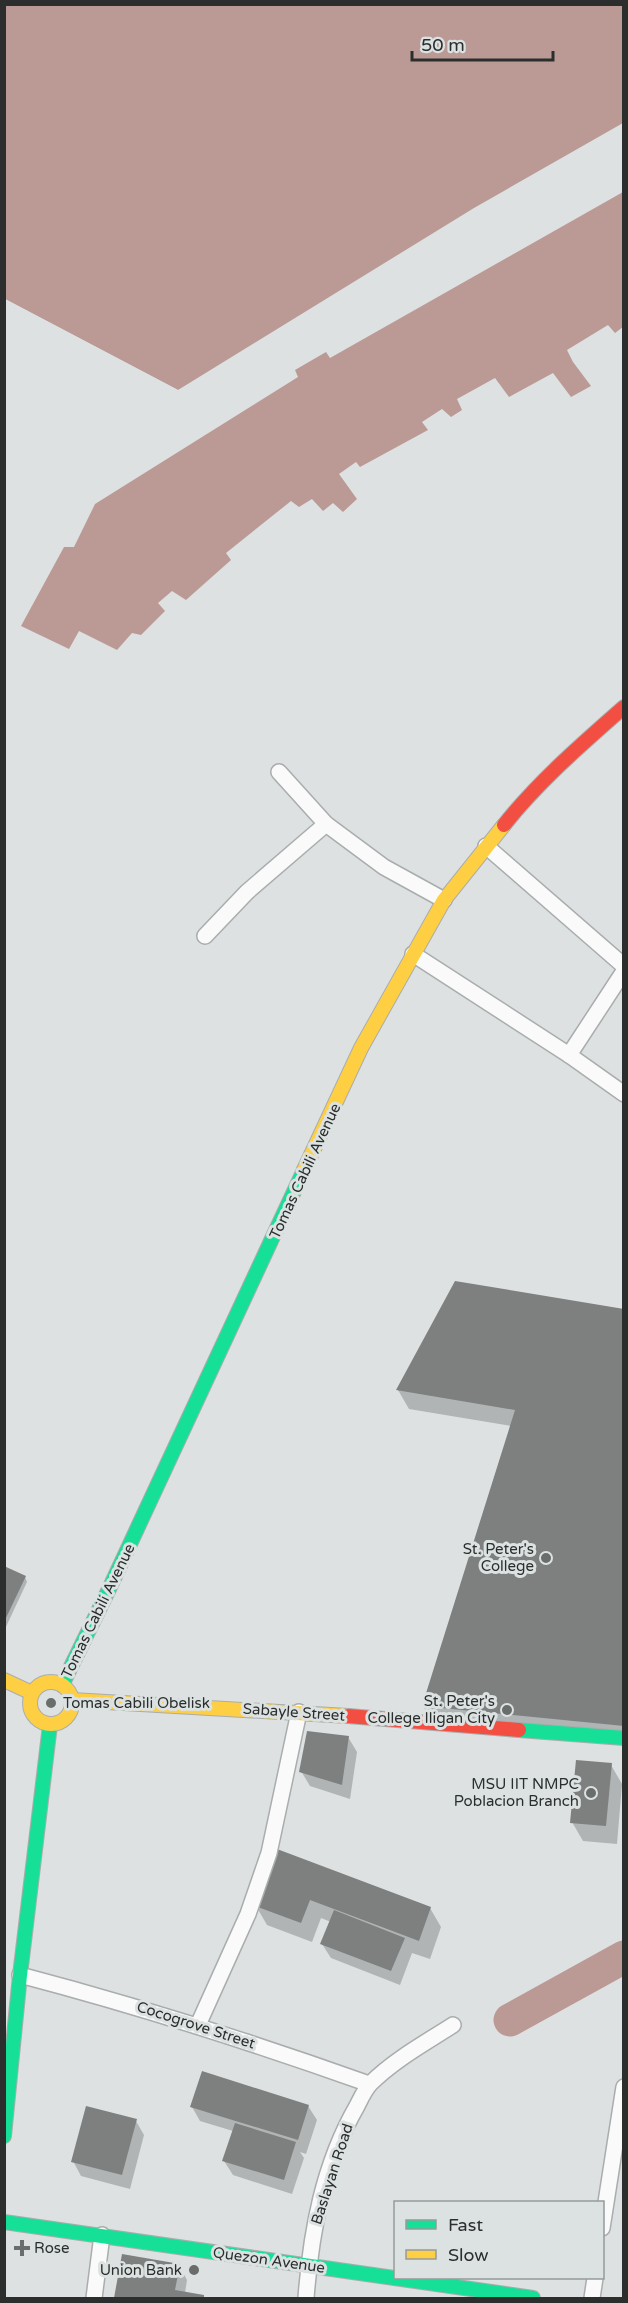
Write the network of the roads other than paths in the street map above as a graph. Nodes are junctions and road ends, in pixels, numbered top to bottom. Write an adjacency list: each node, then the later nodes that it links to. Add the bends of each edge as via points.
1 (624, 707): 4 (street, Tomas Cabili Avenue, via 522,802)
2 (279, 772): 3 (street)
3 (326, 824): 5 (street, via 384,867); 6 (street, via 247,892)
4 (486, 846): 5 (street, Tomas Cabili Avenue); 8 (street)
5 (444, 900): 7 (street, Tomas Cabili Avenue)
6 (205, 936)
7 (413, 954): 10 (street); 13 (street, Tomas Cabili Avenue, via 361,1048)
8 (624, 966)
9 (624, 971): 10 (street)
10 (569, 1055): 11 (street)
11 (624, 1094)
12 (4, 1680): 14 (street)
13 (62, 1685): 14 (street, via 45,1683); 15 (street)
14 (32, 1693): 17 (street, via 29,1705 34,1716)
15 (72, 1700): 16 (street, Sabayle Street); 17 (street, via 67,1717)
16 (298, 1712): 18 (street, Sabayle Street); 20 (street, via 269,1853 248,1914)
17 (50, 1725): 19 (street)
18 (624, 1738)
19 (20, 1975): 20 (street, Cocogrove Street); 24 (street)
20 (198, 2025): 22 (street, Cocogrove Street)
21 (453, 2025): 22 (street, Baslayan Road)
22 (369, 2084): 29 (street, Baslayan Road, via 331,2166 315,2219)
23 (624, 2087): 25 (street)
24 (4, 2136)
25 (618, 2161): 27 (street)
26 (4, 2222): 28 (street, Quezon Avenue)
27 (604, 2224)
28 (102, 2235): 29 (street, Quezon Avenue); 33 (street)
29 (308, 2266): 30 (street, Quezon Avenue); 34 (street, Baslayan Road)
30 (394, 2278)
31 (399, 2279): 35 (street, Quezon Avenue)
32 (596, 2279): 36 (street)
33 (94, 2298)
34 (306, 2298)
35 (533, 2298)
36 (592, 2298)

